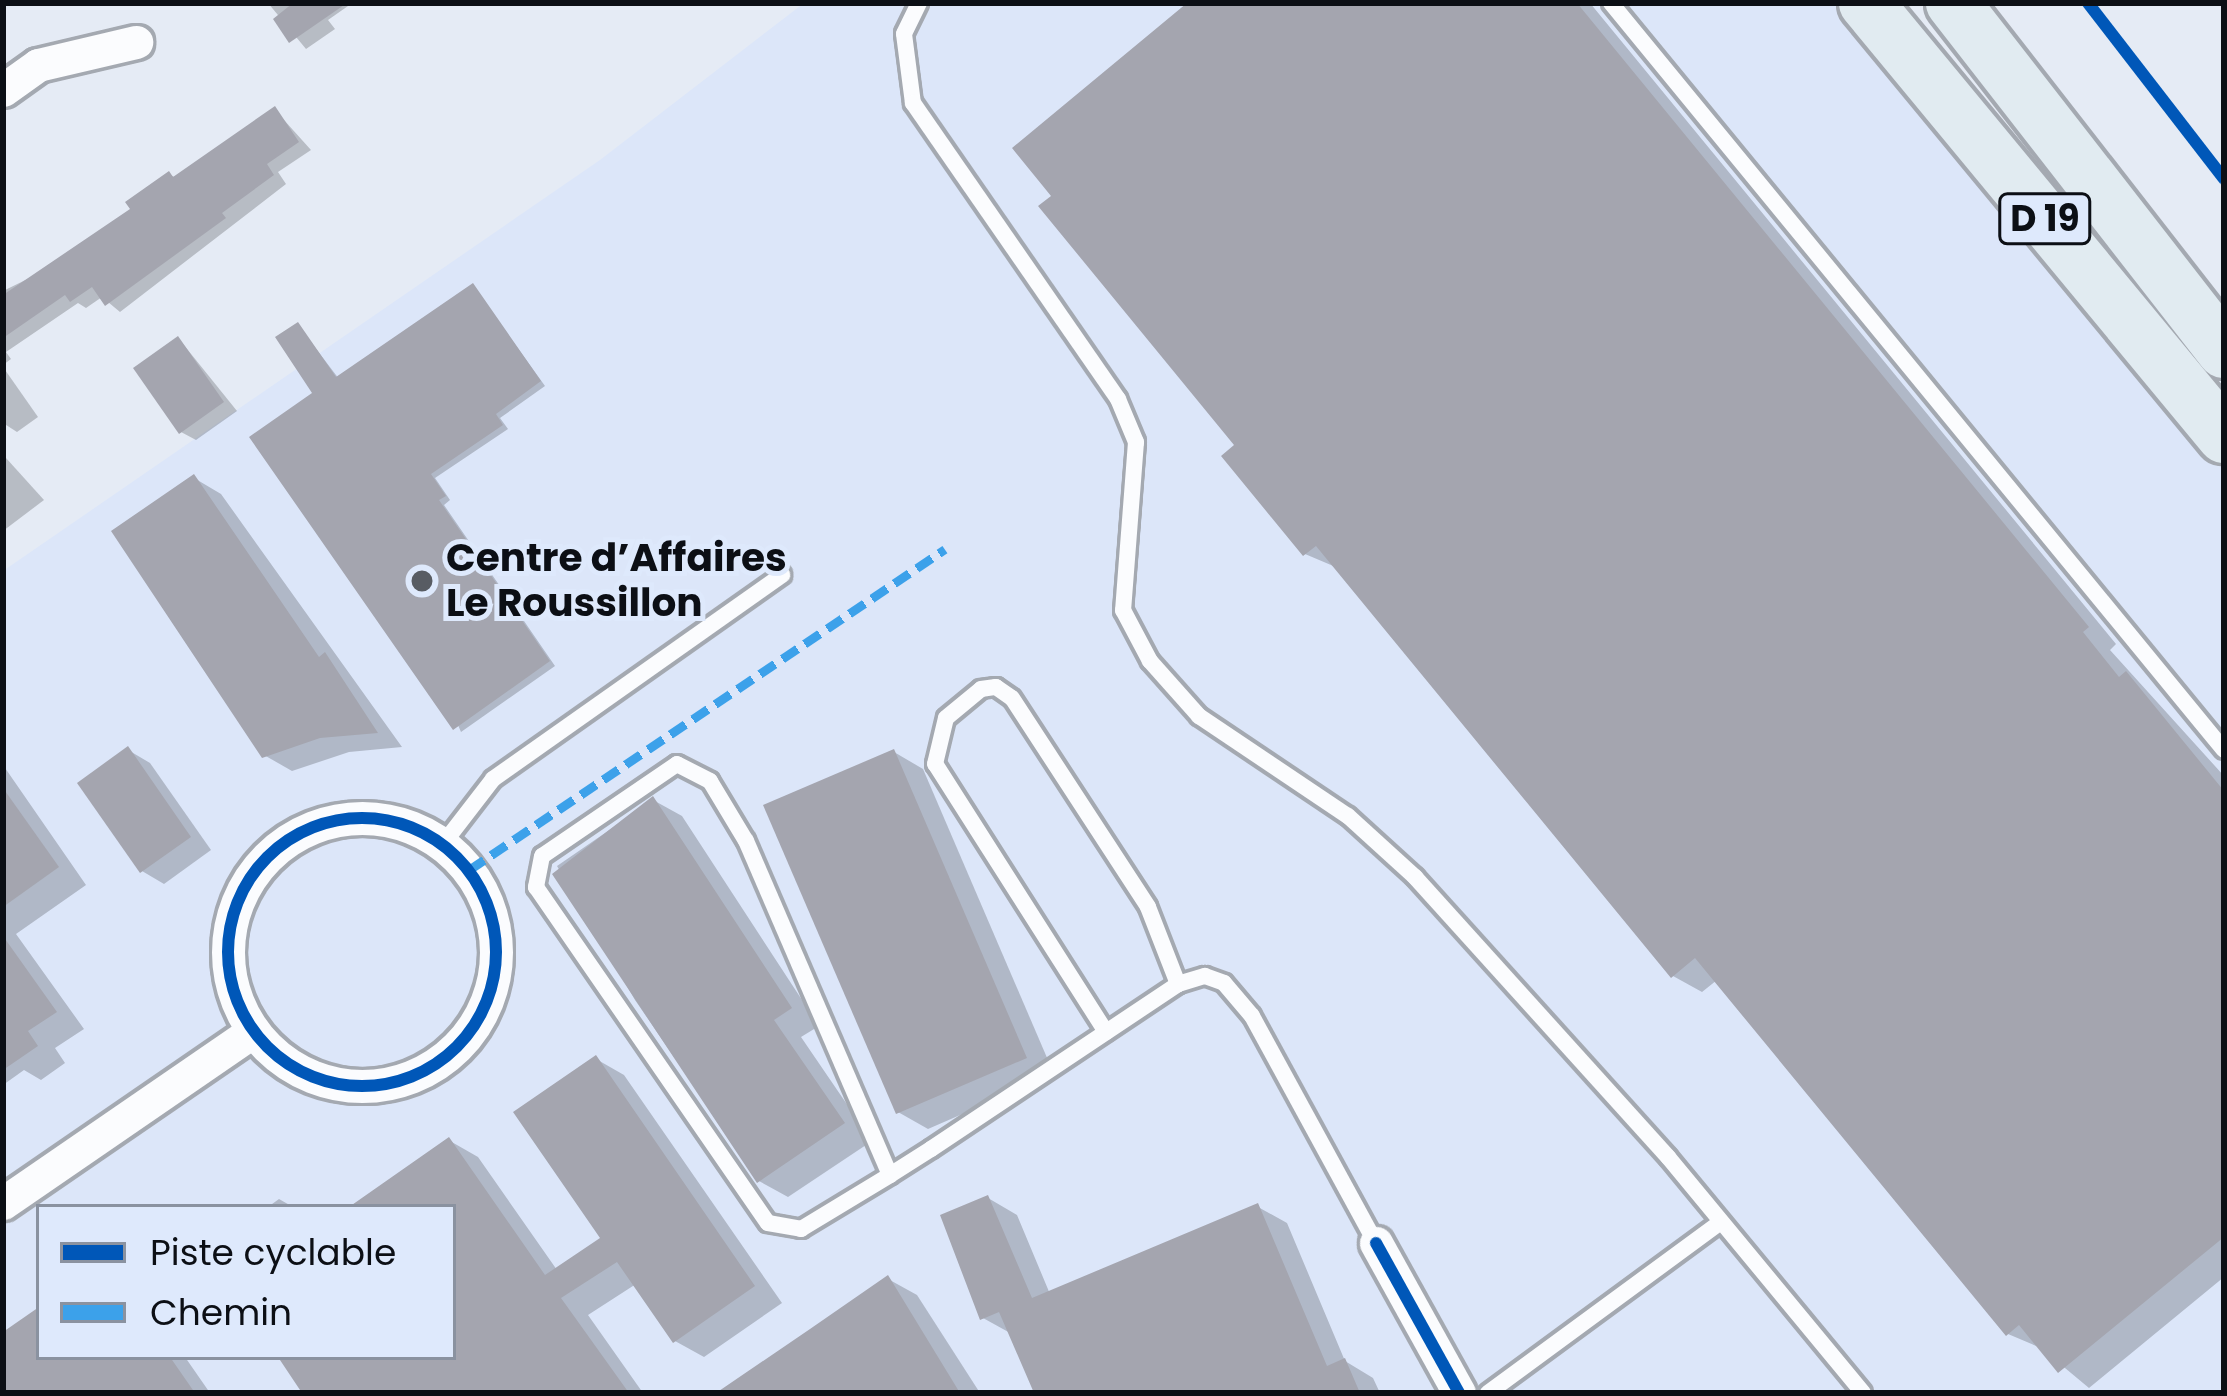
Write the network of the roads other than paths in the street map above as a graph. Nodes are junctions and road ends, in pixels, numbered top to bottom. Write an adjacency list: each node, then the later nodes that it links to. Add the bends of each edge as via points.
1 (919, 3): 17 (lane, via 904,34 913,103 1118,399 1136,442 1120,566 1133,637 1199,716 1348,816 1415,877)
2 (1611, 3): 10 (lane)
3 (1866, 3): 8 (main road, D 19)
4 (1953, 3): 7 (main road, D 19)
5 (136, 42): 6 (street, via 38,65)
6 (3, 90)
7 (2224, 351)
8 (2224, 436)
9 (782, 575): 11 (lane, via 493,779)
10 (2224, 750)
11 (443, 844): 13 (street, via 401,822 346,817 274,852 248,878 229,923 227,974); 13 (street, via 470,870 490,908 497,949 492,989 471,1031 434,1066 388,1084 340,1086 284,1064)
12 (1178, 984): 14 (lane); 14 (lane, via 1148,907 1012,698 996,687 981,689 946,718 935,764); 18 (lane, via 1205,976 1223,982 1252,1016)
13 (252, 1032): 16 (street)
14 (1106, 1032): 15 (lane)
15 (890, 1174): 15 (lane, via 746,841 710,781 676,764 542,856 536,887 768,1223 800,1228)
16 (3, 1203)
17 (1721, 1222): 20 (lane); 21 (lane)
18 (1376, 1243): 19 (street)
19 (1459, 1393)
20 (1488, 1393)
21 (1863, 1393)

